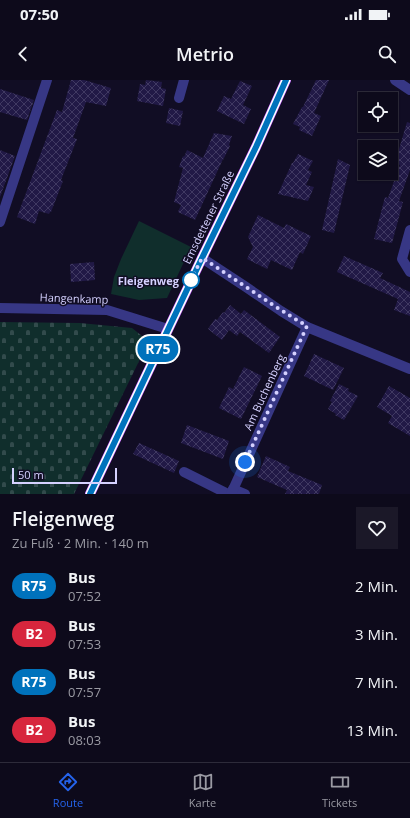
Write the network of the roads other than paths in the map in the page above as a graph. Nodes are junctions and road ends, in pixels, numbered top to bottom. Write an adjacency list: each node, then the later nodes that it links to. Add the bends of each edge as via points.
1 (47, 80): 7 (street)
2 (184, 80): 6 (street)
3 (286, 80): 9 (main road, Emsdettener Straße)
4 (395, 80): 5 (street)
5 (410, 90)
6 (179, 98)
7 (0, 222)
8 (410, 230): 10 (street, via 402,259)
9 (202, 258): 12 (street); 13 (main road, Emsdettener Straße)
10 (410, 272)
11 (0, 308): 13 (street, Hangenkamp, via 107,310)
12 (307, 326): 14 (street); 16 (street, Am Buchenberg)
13 (168, 329): 17 (main road, Emsdettener Straße)
14 (410, 369)
15 (184, 472): 16 (street)
16 (231, 492): 18 (street)
17 (90, 494)
18 (245, 494)

